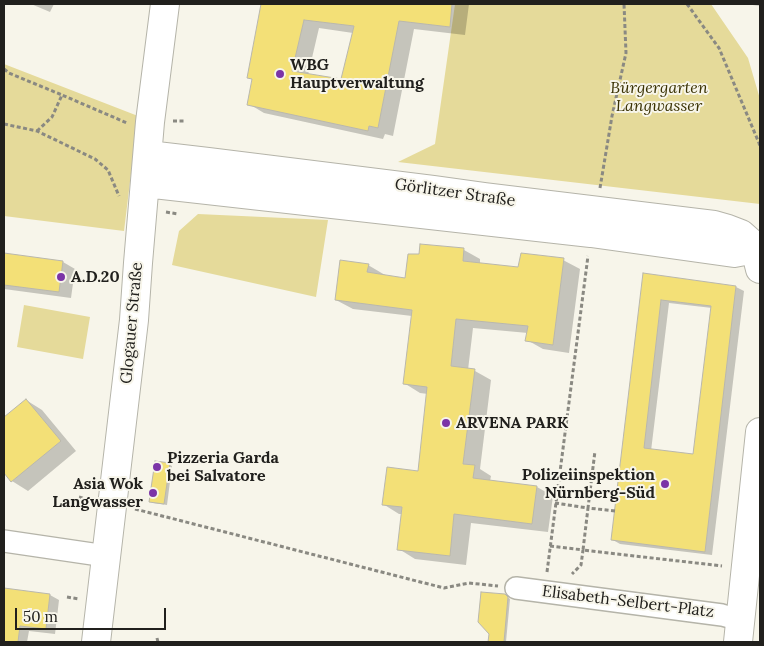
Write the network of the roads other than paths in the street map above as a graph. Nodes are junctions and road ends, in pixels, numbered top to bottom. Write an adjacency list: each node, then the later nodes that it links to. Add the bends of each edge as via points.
1 (165, 4): 2 (street, Glogauer Straße)
2 (148, 155): 3 (street, Glogauer Straße); 4 (street, Görlitzer Straße, via 433,190)
3 (144, 195): 4 (street, Görlitzer Straße); 8 (street, Glogauer Straße, via 134,320)
4 (593, 222): 5 (street, Görlitzer Straße, via 714,225 741,234)
5 (759, 256)
6 (760, 432): 10 (street)
7 (4, 541): 8 (street)
8 (106, 556): 11 (street, Glogauer Straße)
9 (516, 588): 10 (street, Elisabeth-Selbert-Platz, via 722,615)
10 (739, 631)
11 (96, 642)

